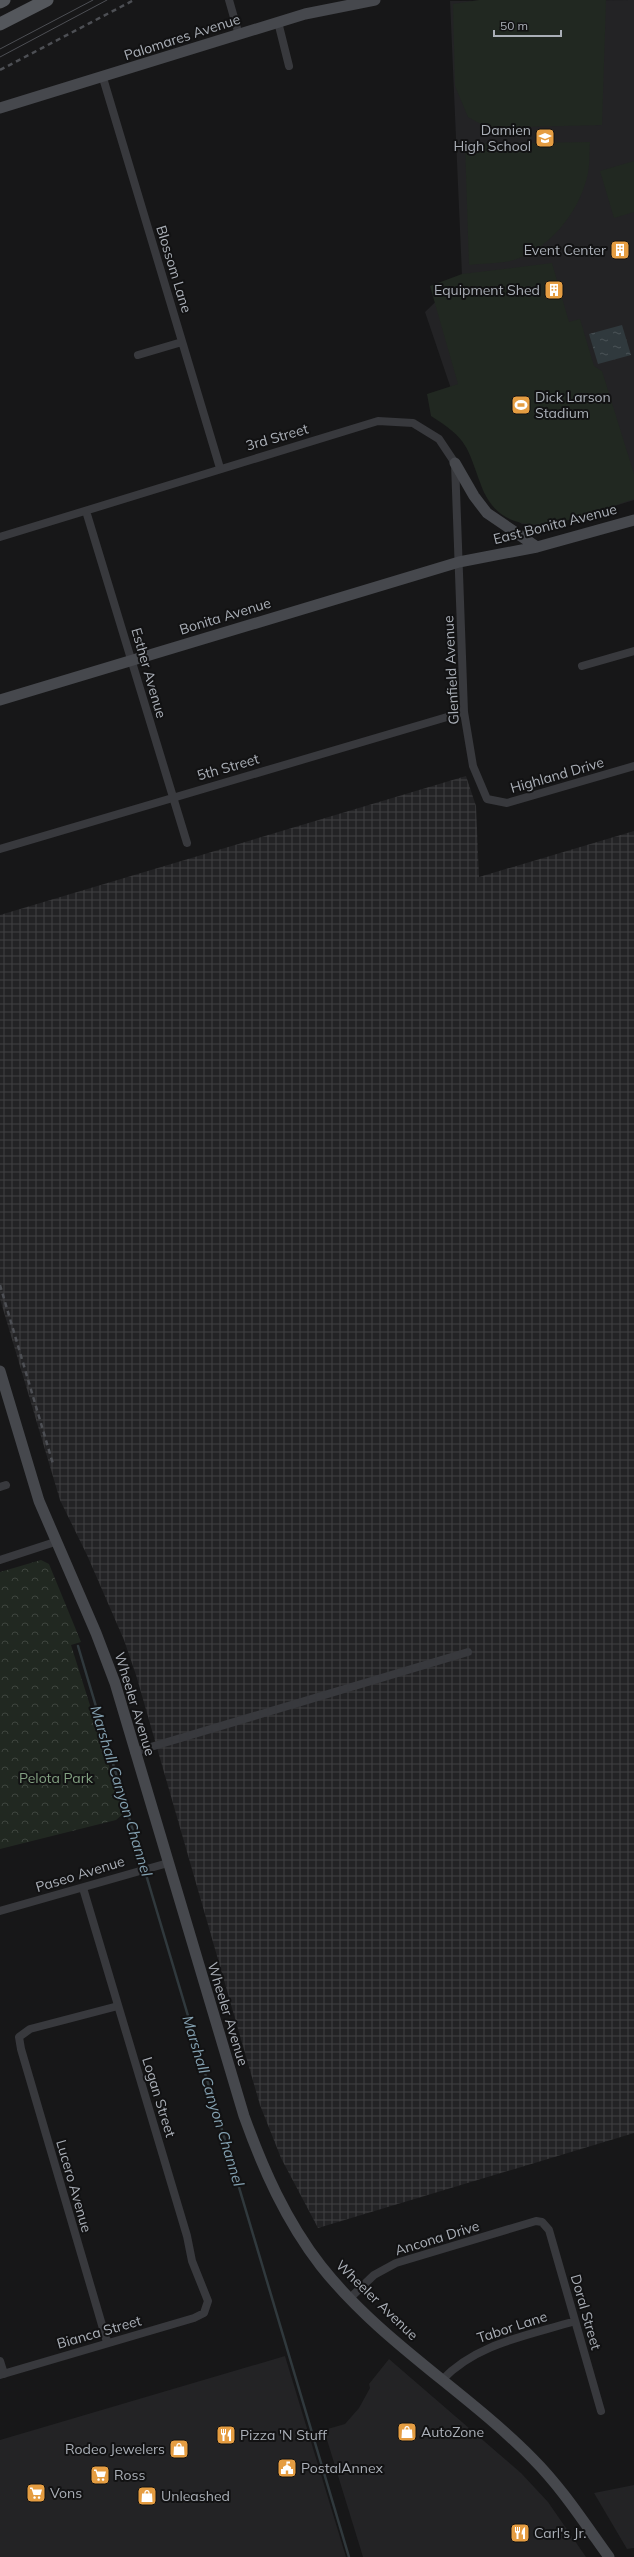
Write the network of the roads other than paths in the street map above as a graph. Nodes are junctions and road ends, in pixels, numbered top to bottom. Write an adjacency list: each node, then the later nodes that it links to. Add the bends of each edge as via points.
1 (4, 0): 5 (main road)
2 (47, 0): 7 (main road)
3 (229, 0): 8 (street)
4 (375, 0): 6 (main road, Palomares Avenue)
5 (0, 2)
6 (278, 22): 8 (main road, Palomares Avenue); 9 (street)
7 (0, 24)
8 (239, 35): 10 (main road, Palomares Avenue)
9 (289, 66)
10 (103, 78): 11 (main road, Palomares Avenue); 12 (street, Blossom Lane)
11 (0, 108)
12 (182, 342): 13 (street); 15 (street, Blossom Lane)
13 (138, 355)
14 (455, 463): 15 (street, 3rd Street, via 439,439 413,423 378,421); 19 (main road, via 487,513); 20 (street)
15 (220, 468): 16 (street, 3rd Street)
16 (86, 511): 18 (street, 3rd Street); 22 (street, Esther Avenue)
17 (634, 520): 19 (main road, East Bonita Avenue)
18 (0, 537)
19 (537, 547): 20 (main road, East Bonita Avenue)
20 (460, 562): 22 (main road, Bonita Avenue); 25 (street, Glenfield Avenue)
21 (634, 651): 23 (street)
22 (131, 660): 24 (main road, Bonita Avenue); 27 (street, Esther Avenue)
23 (582, 666)
24 (0, 700)
25 (464, 712): 27 (street, 5th Street); 28 (street, Glenfield Avenue, via 474,766)
26 (634, 766): 28 (street, Highland Drive, via 507,803)
27 (172, 797): 29 (street, Esther Avenue); 30 (street, 5th Street)
28 (486, 799)
29 (187, 843)
30 (0, 849)
31 (0, 1371): 32 (main road, Wheeler Avenue, via 39,1501)
32 (55, 1542): 33 (street); 35 (main road, Wheeler Avenue, via 96,1633 115,1684)
33 (0, 1560)
34 (468, 1652): 35 (street)
35 (134, 1752): 36 (main road, Wheeler Avenue)
36 (168, 1863): 37 (street, Paseo Avenue); 41 (main road, Wheeler Avenue, via 259,2158 280,2202 302,2239 321,2266)
37 (83, 1888): 38 (street, Paseo Avenue); 39 (street, Logan Street)
38 (0, 1911)
39 (118, 2006): 42 (street, Logan Street, via 187,2236 192,2261 208,2301); 44 (street, Lucero Avenue, via 30,2029 19,2037)
40 (542, 2222): 41 (street, Ancona Drive, via 536,2221 396,2263 374,2276); 43 (street, Doral Street, via 549,2230)
41 (350, 2298): 47 (main road, Wheeler Avenue)
42 (204, 2313): 44 (street, Bianca Street)
43 (575, 2321): 47 (street, Tabor Lane, via 480,2350 455,2366); 48 (street, Doral Street)
44 (107, 2342): 46 (street, Bianca Street)
45 (0, 2360): 46 (street)
46 (2, 2375)
47 (442, 2380): 49 (main road, Wheeler Avenue, via 534,2460 568,2499)
48 (600, 2411)
49 (609, 2557)

